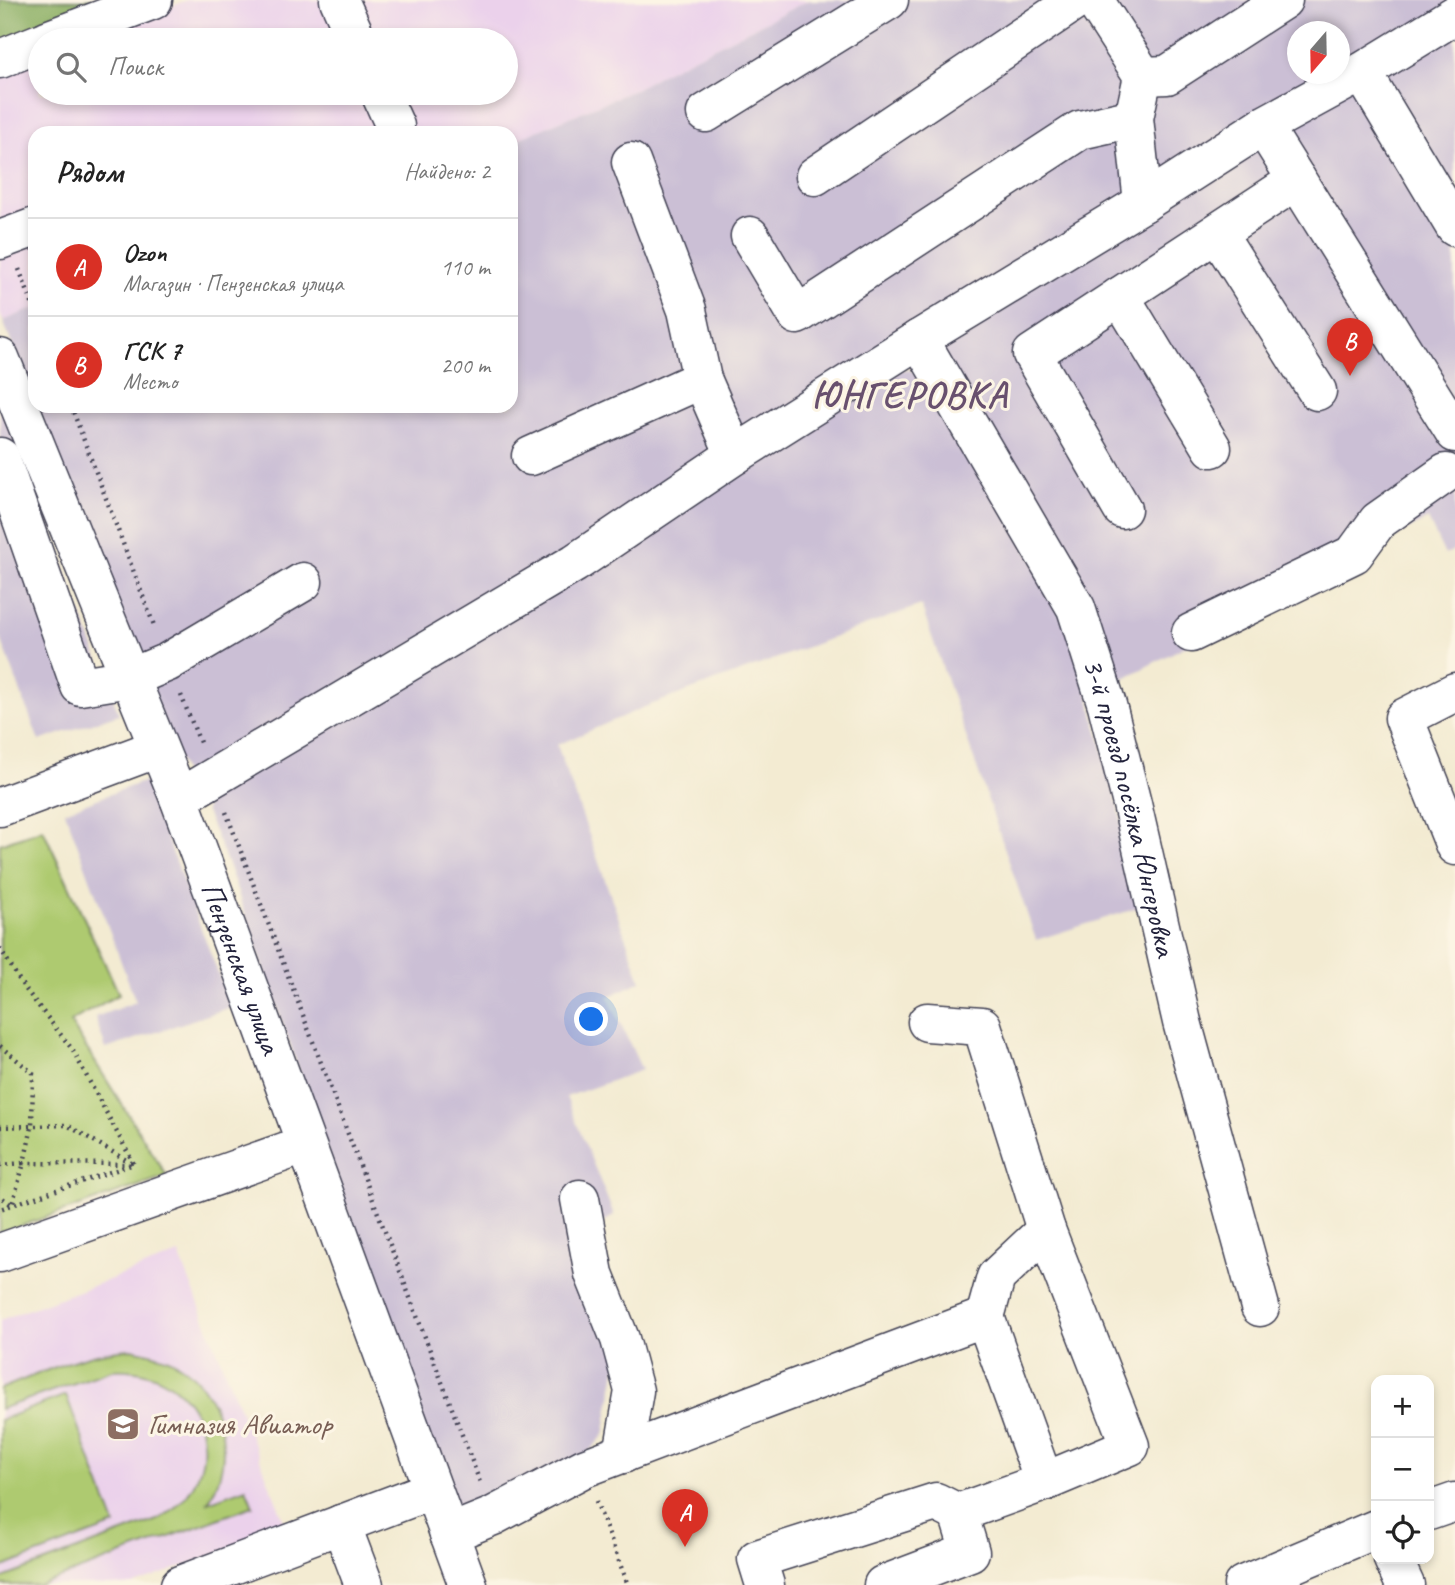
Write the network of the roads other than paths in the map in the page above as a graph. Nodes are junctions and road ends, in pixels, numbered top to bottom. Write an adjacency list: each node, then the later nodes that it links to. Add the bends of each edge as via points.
1 (153, 0): 7 (street)
2 (339, 0): 8 (street)
3 (889, 0): 13 (street)
4 (1283, 0): 12 (street, via 1167,75)
5 (1092, 1): 12 (street); 17 (street)
6 (1454, 17): 11 (street)
7 (79, 28)
8 (352, 28)
9 (28, 48): 10 (street)
10 (0, 59)
11 (1362, 72): 15 (street); 20 (street)
12 (1143, 76): 14 (street)
13 (706, 113)
14 (1134, 118): 19 (street); 23 (street, via 1080,130 797,315)
15 (1263, 126): 18 (street); 19 (street)
16 (631, 162): 28 (street, via 687,310)
17 (815, 176)
18 (1297, 180): 22 (street); 30 (street)
19 (1143, 203): 26 (street)
20 (1455, 228)
21 (28, 230): 24 (street)
22 (1217, 233): 25 (street); 29 (street)
23 (750, 236)
24 (0, 240)
25 (1120, 296): 31 (street); 36 (street, via 1032,354)
26 (919, 339): 32 (street); 50 (street, 3-й проезд посёлка Юнгеровка, via 1076,608 1107,705 1182,1022)
27 (3, 375): 39 (street, Пензенская улица)
28 (702, 379): 32 (street); 33 (street)
29 (1317, 391)
30 (1455, 433)
31 (1212, 448)
32 (735, 455): 42 (street, via 575,563)
33 (531, 456)
34 (0, 457): 39 (street, via 80,686)
35 (1452, 478): 38 (street, via 1378,521 1354,554)
36 (1122, 509)
37 (303, 582): 39 (street, via 168,662)
38 (1191, 633)
39 (130, 678): 41 (street, Пензенская улица)
40 (1455, 692): 44 (street, via 1404,718)
41 (158, 748): 42 (street, Пензенская улица); 43 (street)
42 (178, 798): 46 (street, Пензенская улица)
43 (0, 807)
44 (1455, 846)
45 (927, 1022): 48 (street, via 982,1026)
46 (304, 1144): 49 (street); 54 (street, Пензенская улица)
47 (580, 1199): 52 (street, via 594,1274 620,1339 634,1391)
48 (1046, 1230): 51 (street, via 996,1277); 53 (street, via 1130,1446)
49 (0, 1253)
50 (1260, 1307)
51 (985, 1317): 52 (street); 53 (street)
52 (623, 1454): 60 (street, via 584,1468)
53 (1044, 1482): 57 (street)
54 (432, 1490): 58 (street); 60 (street, Пензенская улица)
55 (1455, 1502): 56 (street)
56 (1434, 1509)
57 (958, 1513): 65 (street, via 936,1502 757,1559); 66 (street, via 970,1552)
58 (341, 1524): 62 (street); 63 (street)
59 (1371, 1531): 67 (street)
60 (449, 1534): 64 (street, Пензенская улица)
61 (1395, 1564): 68 (street)
62 (180, 1585)
63 (364, 1585)
64 (468, 1585)
65 (765, 1585)
66 (883, 1585)
67 (1243, 1585)
68 (1405, 1585)

